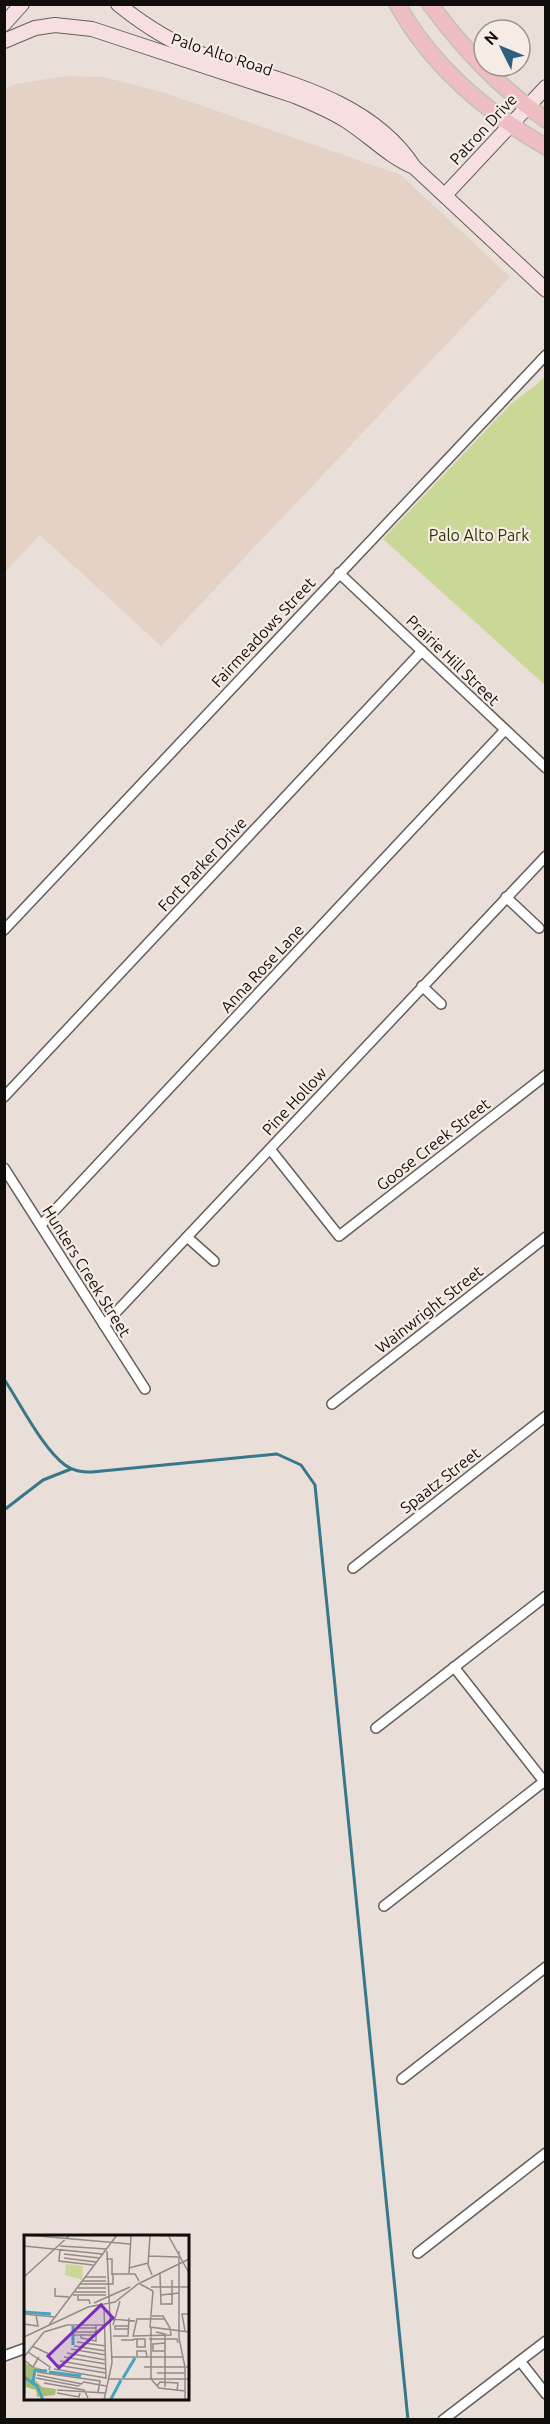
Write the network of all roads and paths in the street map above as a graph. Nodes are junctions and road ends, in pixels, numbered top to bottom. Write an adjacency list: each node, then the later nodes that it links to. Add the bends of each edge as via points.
1 (22, 4): 5 (street)
2 (118, 4): 12 (street, Palo Alto Road, via 183,46 330,98 393,141)
3 (397, 4): 10 (main road, via 436,58 478,101)
4 (430, 4): 8 (main road, via 461,45)
5 (4, 24)
6 (4, 41): 12 (street, Palo Alto Road, via 35,28 92,29 324,108 396,159)
7 (546, 87): 8 (street, Patron Drive)
8 (526, 107): 9 (main road); 10 (street, Patron Drive)
9 (546, 120)
10 (510, 125): 11 (main road); 13 (street, Patron Drive)
11 (546, 147)
12 (414, 167): 13 (street, Palo Alto Road)
13 (445, 195): 14 (street, Palo Alto Road)
14 (546, 291)
15 (546, 355): 16 (street, Fairmeadows Street)
16 (339, 573): 17 (street, Prairie Hill Street); 23 (street, Fairmeadows Street)
17 (422, 651): 18 (street, Prairie Hill Street); 27 (street, Fort Parker Drive)
18 (505, 730): 19 (street, Prairie Hill Street); 30 (street, Anna Rose Lane)
19 (546, 768)
20 (546, 856): 21 (street, Pine Hollow)
21 (506, 897): 22 (street); 24 (street, Pine Hollow)
22 (539, 928)
23 (4, 930)
24 (422, 986): 25 (street); 28 (street, Pine Hollow)
25 (441, 1004)
26 (546, 1075): 28 (street, Goose Creek Street, via 339,1236)
27 (4, 1097)
28 (270, 1149): 31 (street, Pine Hollow)
29 (4, 1168): 30 (street, Hunters Creek Street)
30 (41, 1225): 34 (street, Hunters Creek Street)
31 (188, 1236): 33 (street); 34 (street, Pine Hollow)
32 (546, 1237): 36 (street, Wainwright Street)
33 (214, 1261)
34 (104, 1325): 35 (street, Hunters Creek Street)
35 (144, 1389)
36 (332, 1404)
37 (546, 1416): 38 (street, Spaatz Street)
38 (353, 1568)
39 (546, 1596): 40 (street)
40 (454, 1667): 41 (street); 42 (street)
41 (376, 1728)
42 (545, 1782): 43 (street)
43 (384, 1906)
44 (546, 1967): 45 (street)
45 (402, 2079)
46 (546, 2153): 47 (street)
47 (418, 2253)
48 (546, 2341): 51 (street)
49 (24, 2349): 50 (street)
50 (4, 2356)
51 (520, 2361): 52 (street); 53 (street)
52 (546, 2394)
53 (443, 2420)

